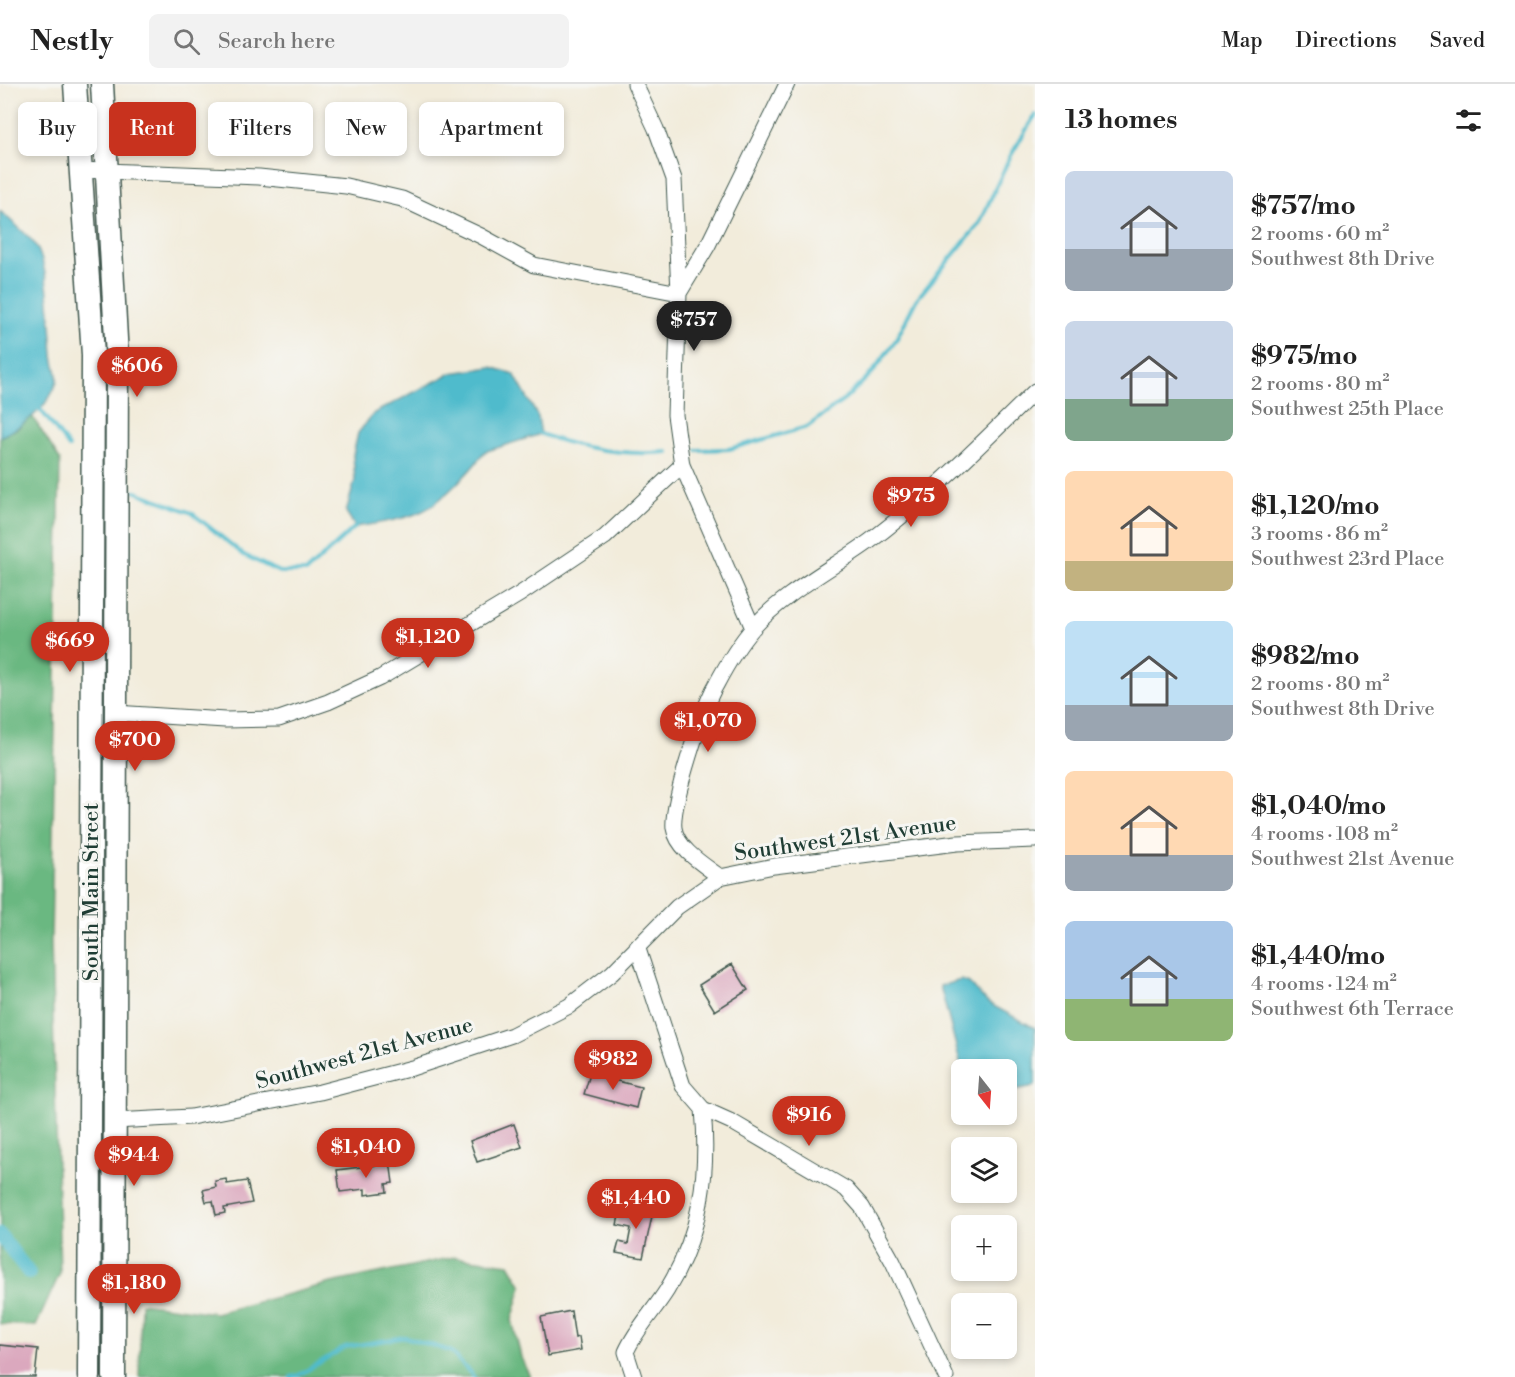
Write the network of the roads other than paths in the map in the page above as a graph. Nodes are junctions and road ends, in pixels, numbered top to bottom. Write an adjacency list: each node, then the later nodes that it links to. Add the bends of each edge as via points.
1 (75, 84): 5 (main road, South Main Street)
2 (102, 84): 6 (main road, South Main Street)
3 (635, 84): 7 (street, via 674,179)
4 (787, 84): 7 (street, via 718,225)
5 (80, 170): 6 (street); 11 (main road, South Main Street, via 93,355)
6 (107, 171): 7 (street, via 259,177 346,186 402,200 534,265); 12 (main road, South Main Street, via 117,357)
7 (679, 293): 9 (street, via 675,415)
8 (1035, 391): 10 (street, via 907,510)
9 (682, 465): 10 (street); 12 (street, via 596,543 520,594 380,678 328,702 279,719)
10 (753, 628): 14 (street, via 715,686 686,765 675,809 674,830 686,850)
11 (89, 711): 12 (main road); 17 (main road, South Main Street)
12 (115, 713): 18 (main road, South Main Street)
13 (1035, 840): 14 (street, Southwest 21st Avenue, via 957,843 774,866)
14 (720, 877): 15 (street, Southwest 21st Avenue, via 677,907)
15 (637, 946): 16 (street, via 682,1086); 18 (street, Southwest 21st Avenue, via 612,973 569,1006 501,1039 320,1092 191,1117)
16 (703, 1109): 21 (street, via 707,1160 697,1224 681,1267 626,1352); 22 (street, via 846,1189 862,1207 893,1262)
17 (90, 1118): 18 (main road); 19 (main road, South Main Street)
18 (114, 1121): 20 (main road, South Main Street)
19 (89, 1377)
20 (114, 1377)
21 (634, 1377)
22 (946, 1377)

